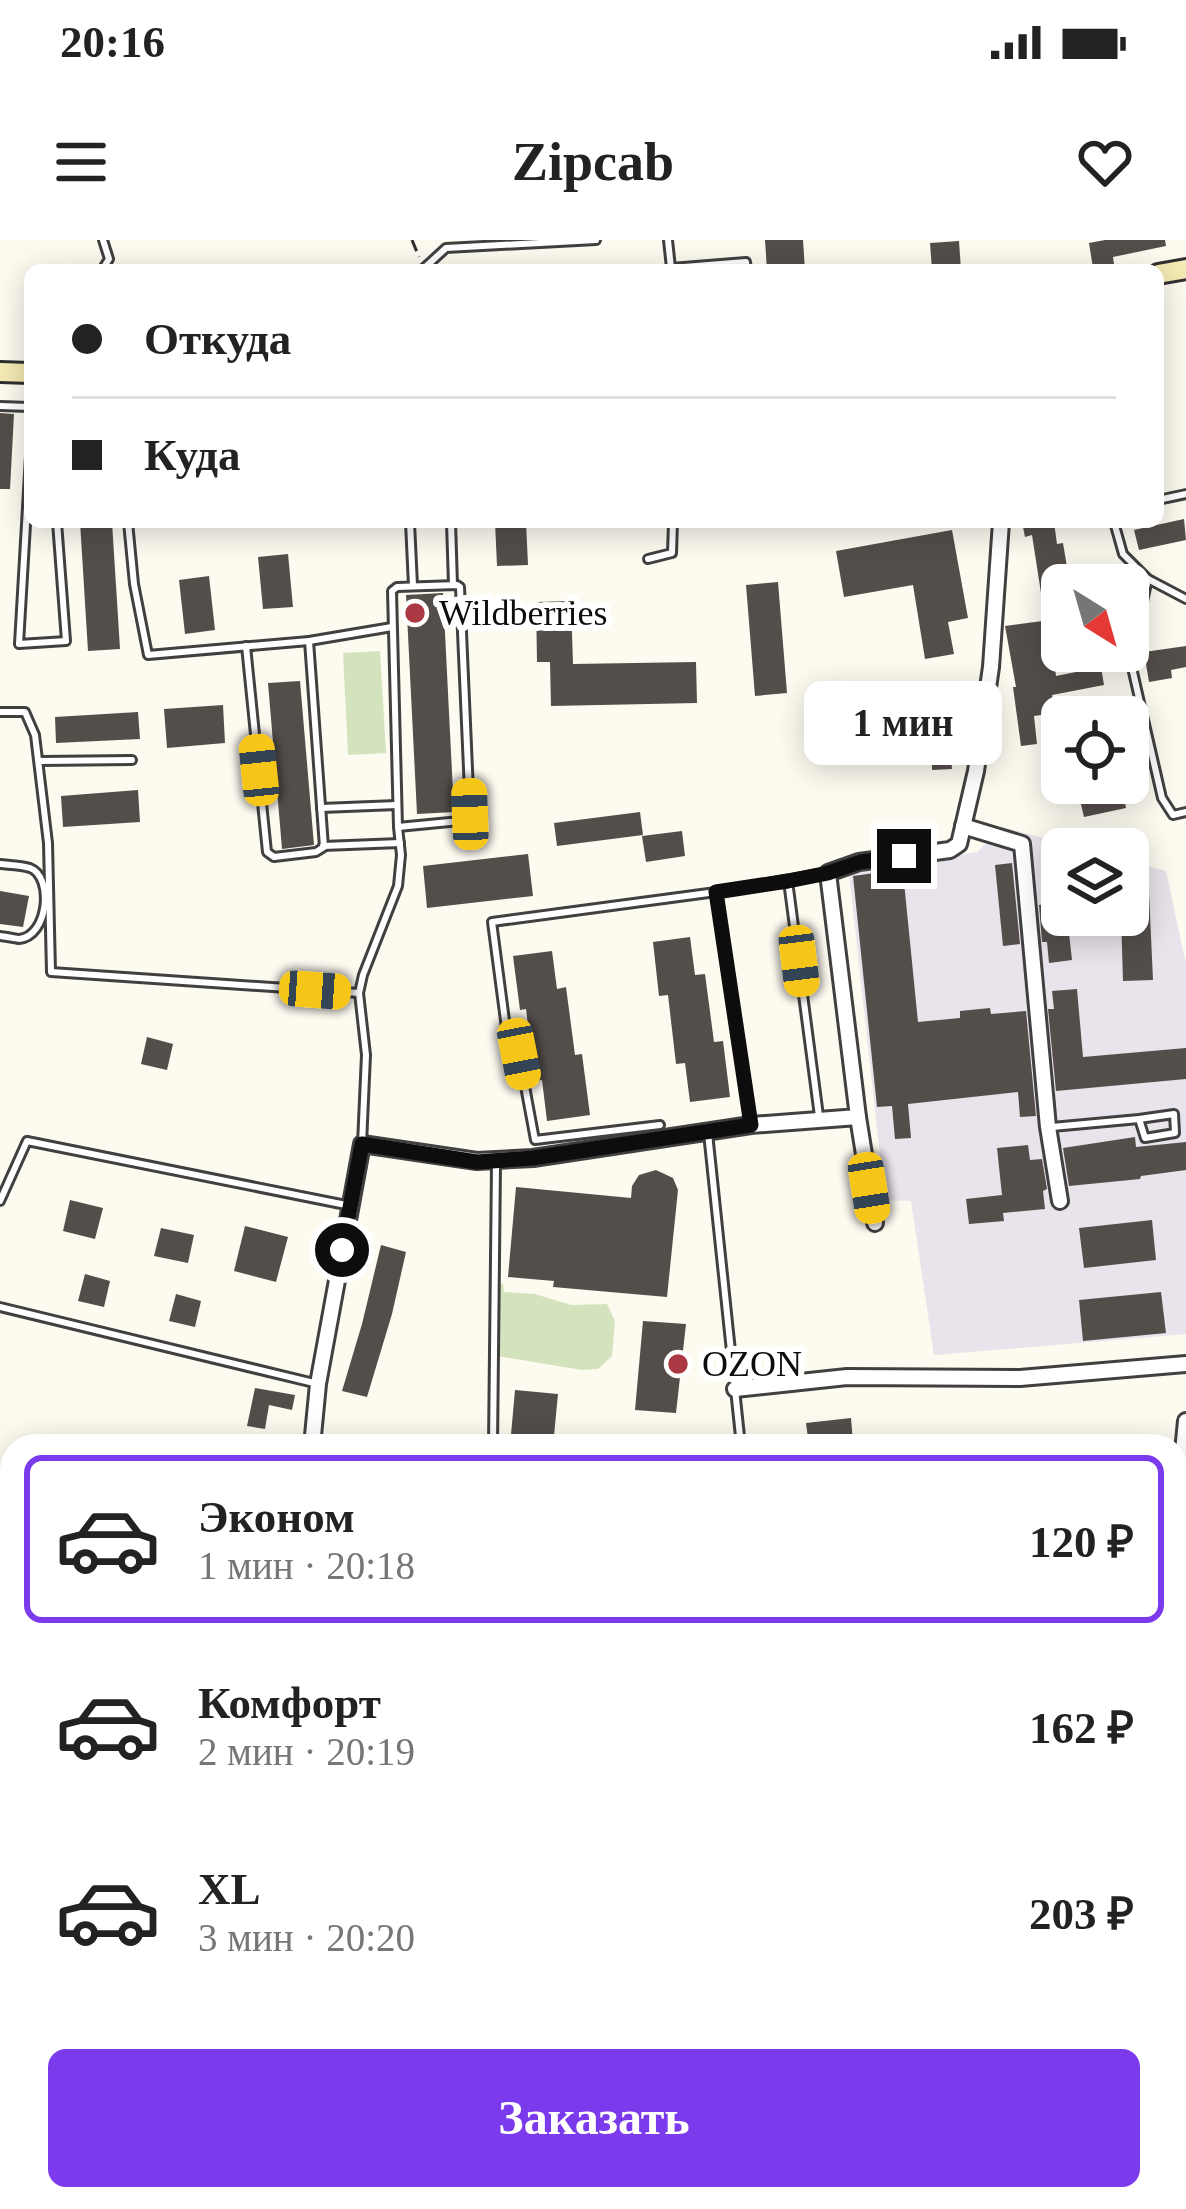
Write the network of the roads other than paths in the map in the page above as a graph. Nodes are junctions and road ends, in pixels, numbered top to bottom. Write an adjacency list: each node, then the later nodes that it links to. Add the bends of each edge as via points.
1 (452, 240): 4 (lane)
2 (596, 240): 3 (lane)
3 (526, 242): 4 (lane)
4 (446, 248): 5 (lane)
5 (428, 264)
6 (26, 528): 7 (lane, via 19,644 66,641)
7 (57, 528)
8 (129, 528): 22 (lane, via 148,655)
9 (410, 528): 18 (lane)
10 (452, 528): 17 (lane)
11 (673, 528): 14 (lane, via 672,553)
12 (1001, 528): 30 (street, via 991,667)
13 (1116, 528): 15 (lane)
14 (648, 559)
15 (1133, 564)
16 (1149, 580): 19 (lane)
17 (453, 585): 18 (lane); 31 (lane, via 460,587 470,814)
18 (413, 586): 20 (lane, via 392,592)
19 (1186, 599)
20 (392, 627): 21 (lane); 27 (lane)
21 (310, 640): 22 (lane); 28 (lane)
22 (246, 646): 33 (lane, via 267,852)
23 (1133, 672): 29 (lane, via 1162,798 1173,814)
24 (0, 712): 26 (lane, via 25,712)
25 (132, 760): 26 (lane)
26 (38, 761): 39 (lane, via 51,972)
27 (398, 805): 28 (lane); 31 (lane)
28 (321, 808): 33 (lane)
29 (1186, 812)
30 (963, 826): 35 (street, via 950,850); 45 (street, via 1022,844)
31 (398, 827): 32 (lane)
32 (400, 842): 33 (lane); 39 (lane, via 398,886)
33 (323, 846)
34 (0, 864): 38 (lane, via 38,874 44,904 31,936)
35 (828, 873): 36 (lane); 40 (street)
36 (788, 881): 37 (lane); 42 (lane)
37 (716, 892): 43 (lane, via 492,922 506,1028 519,1054 535,1140); 44 (lane)
38 (0, 936)
39 (359, 993): 47 (lane)
40 (858, 1117): 42 (street); 52 (street)
41 (1139, 1119): 41 (lane, via 1145,1138 1175,1133 1174,1114); 45 (lane)
42 (820, 1121): 44 (street)
43 (660, 1125)
44 (751, 1125): 46 (street)
45 (1048, 1127): 49 (street)
46 (707, 1131): 48 (street); 56 (lane)
47 (362, 1144): 48 (street); 51 (street)
48 (496, 1160): 58 (lane)
49 (1060, 1201)
50 (0, 1202): 51 (lane, via 27,1141)
51 (351, 1205): 55 (street)
52 (875, 1223)
53 (0, 1306): 55 (lane)
54 (1186, 1364): 56 (street)
55 (318, 1384): 57 (street)
56 (735, 1389): 59 (lane)
57 (313, 1434)
58 (493, 1434)
59 (739, 1434)

